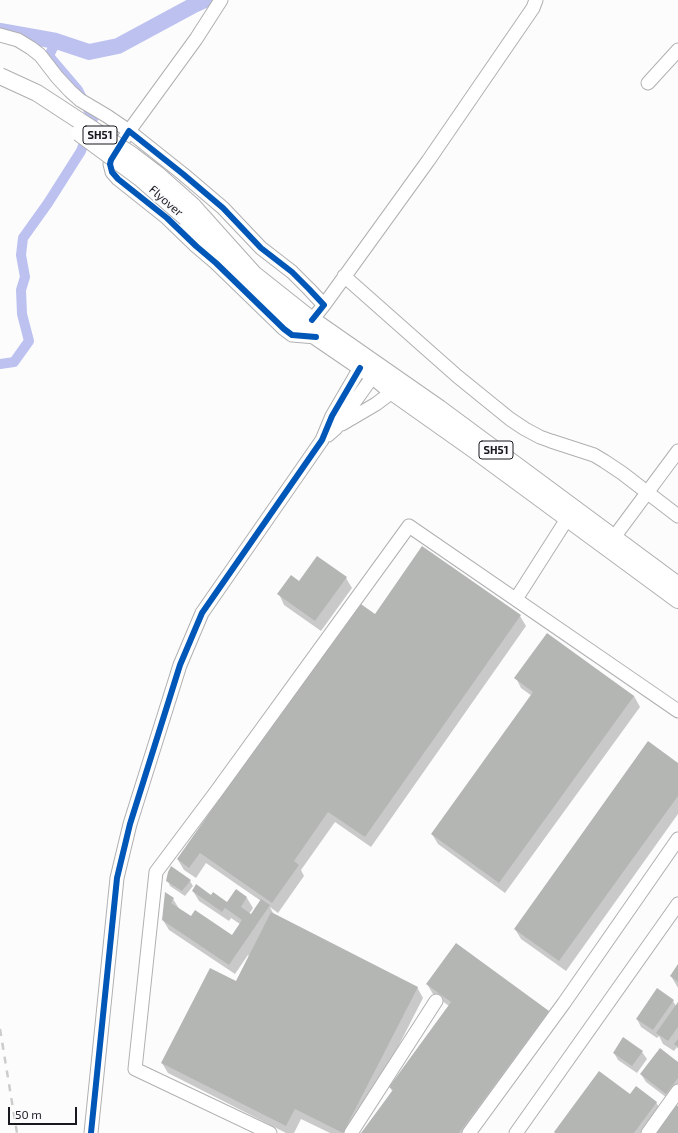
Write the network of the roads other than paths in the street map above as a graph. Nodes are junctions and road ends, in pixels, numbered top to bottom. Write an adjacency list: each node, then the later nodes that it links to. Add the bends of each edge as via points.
1 (536, 0): 10 (street, via 433,154)
2 (218, 5): 8 (street)
3 (0, 35): 8 (street, via 18,40 31,48 80,100)
4 (678, 50): 6 (street)
5 (0, 76): 9 (main road, Flyover / SH51, bridge, via 37,93 132,155 157,174)
6 (648, 83)
7 (0, 87): 9 (main road, Flyover / SH51, bridge, via 51,113)
8 (129, 131): 11 (street, via 223,208 261,248 292,272); 13 (street, via 110,164 118,179 167,218 284,329 292,335)
9 (189, 212): 12 (main road, Flyover / SH51, via 254,274); 13 (main road, Flyover / SH51, via 232,269 267,301)
10 (344, 276): 11 (street); 19 (street, via 457,376 510,419 551,441 594,455)
11 (324, 305): 12 (street)
12 (312, 320): 22 (main road, SH51, via 439,408)
13 (316, 337): 14 (main road, SH51)
14 (366, 372): 15 (main road, SH51); 16 (street); 17 (street, via 332,416)
15 (392, 392): 16 (street); 21 (main road, SH51)
16 (336, 428): 17 (street)
17 (322, 440): 31 (street, via 202,613 180,665 130,824 117,878)
18 (678, 451): 19 (street)
19 (647, 492): 20 (street); 22 (street)
20 (678, 516)
21 (567, 520): 22 (main road, SH51); 24 (street)
22 (610, 542): 23 (main road, SH51); 25 (main road, SH51)
23 (678, 585)
24 (516, 599): 26 (street); 32 (street, via 409,526 156,872 135,1069)
25 (678, 600)
26 (678, 711)
27 (678, 839): 34 (street, via 564,1003)
28 (678, 904): 35 (street)
29 (436, 1000): 33 (street)
30 (678, 1091): 36 (street)
31 (94, 1131)
32 (270, 1133)
33 (351, 1133)
34 (469, 1133)
35 (516, 1133)
36 (648, 1133)

